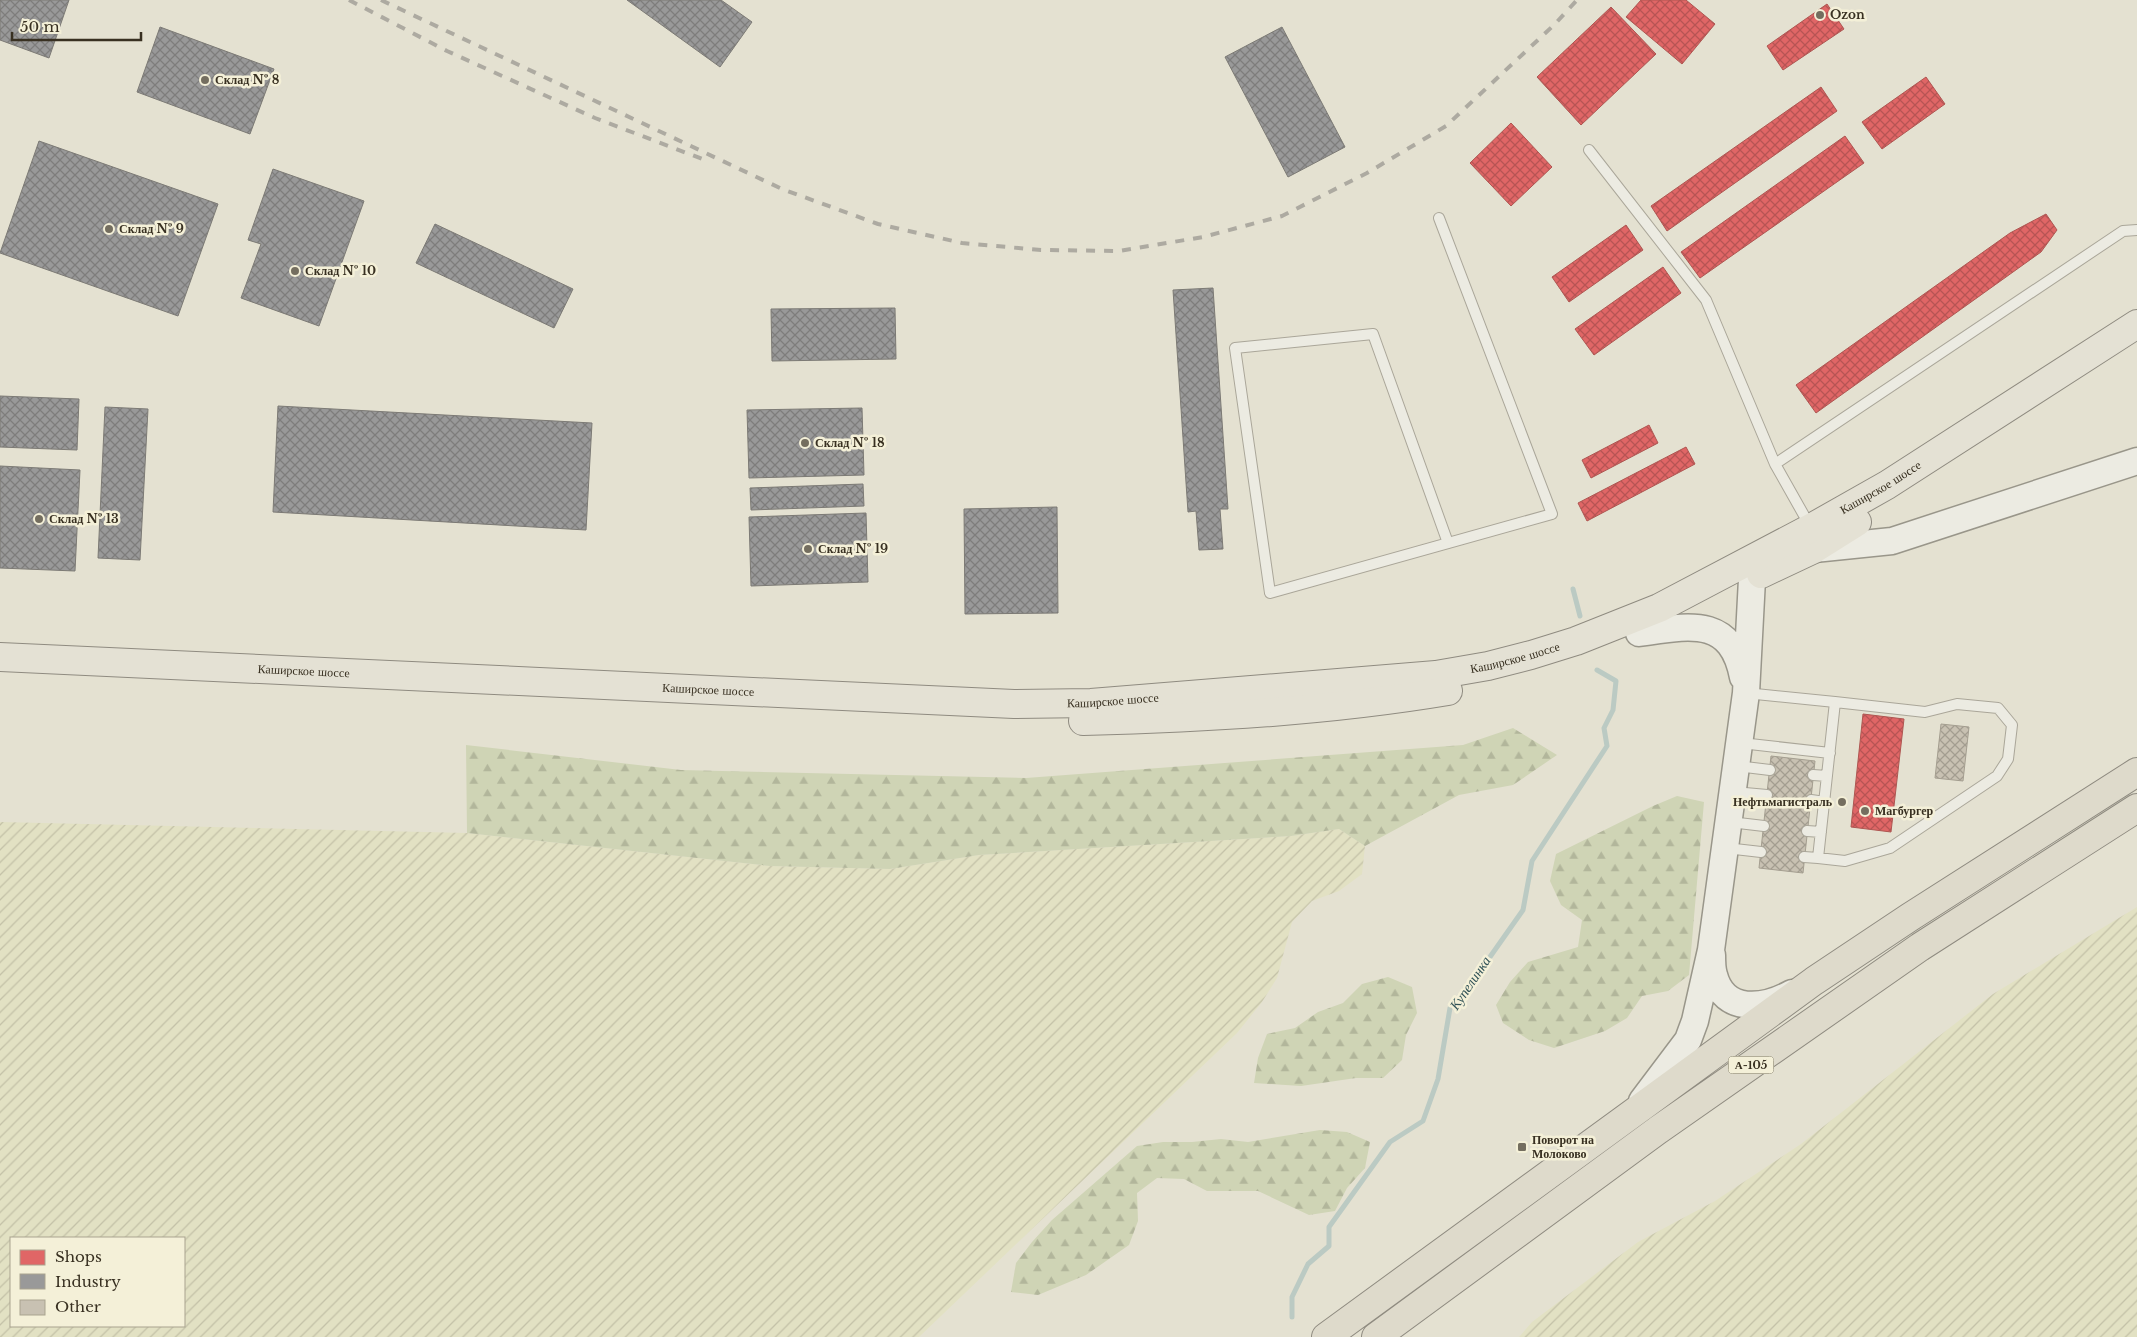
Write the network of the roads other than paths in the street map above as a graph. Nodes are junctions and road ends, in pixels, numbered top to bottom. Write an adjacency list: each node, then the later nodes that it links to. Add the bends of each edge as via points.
1 (1589, 150): 7 (lane, via 1706,300)
2 (1438, 218): 9 (lane, via 1552,514)
3 (2137, 230): 7 (lane, via 2123,231)
4 (2137, 324): 8 (main road, Каширское шоссе, via 1887,485)
5 (2137, 344): 8 (main road, Каширское шоссе)
6 (2137, 461): 8 (main road, via 1892,541)
7 (1775, 464): 8 (lane)
8 (1813, 539): 10 (main road, Каширское шоссе); 12 (main road, Каширское шоссе, via 1576,641 1496,664 1436,674 1091,704 1014,704)
9 (1448, 543): 9 (lane, via 1270,593 1235,348 1373,334)
10 (1752, 579): 11 (main road, Каширское шоссе); 14 (main road)
11 (1639, 632): 13 (main road, Каширское шоссе, via 1546,668 1445,691 1331,706 1165,719 1018,722); 14 (main road, via 1680,627 1707,628 1721,636 1733,650)
12 (0, 657)
13 (0, 674)
14 (1746, 693): 15 (lane); 17 (main road)
15 (1835, 702): 16 (lane); 33 (lane, via 1925,712 1956,704 1998,708 2012,725 2008,759 1997,776 1890,848 1845,861)
16 (1830, 753): 17 (lane); 21 (lane)
17 (1736, 767): 18 (lane); 22 (lane); 26 (main road)
18 (1770, 770)
19 (2137, 772): 35 (highway, А-105)
20 (1813, 775): 21 (lane)
21 (1828, 776): 24 (lane)
22 (1767, 795)
23 (1811, 800): 24 (lane)
24 (1824, 802): 29 (lane)
25 (2137, 808): 38 (highway, А-105, via 1887,970 1658,1130)
26 (1729, 822): 27 (lane); 30 (main road)
27 (1764, 826)
28 (1807, 830): 29 (lane)
29 (1821, 832): 33 (lane)
30 (1725, 848): 31 (lane); 34 (main road)
31 (1761, 852)
32 (1804, 857): 33 (lane)
33 (1818, 858)
34 (1711, 950): 35 (main road, via 1714,976 1724,995 1735,1003 1755,1005 1777,1001); 36 (main road, via 1688,1040)
35 (1814, 981): 36 (highway, А-105)
36 (1635, 1110): 37 (highway, А-105)
37 (1326, 1337)
38 (1376, 1337)

